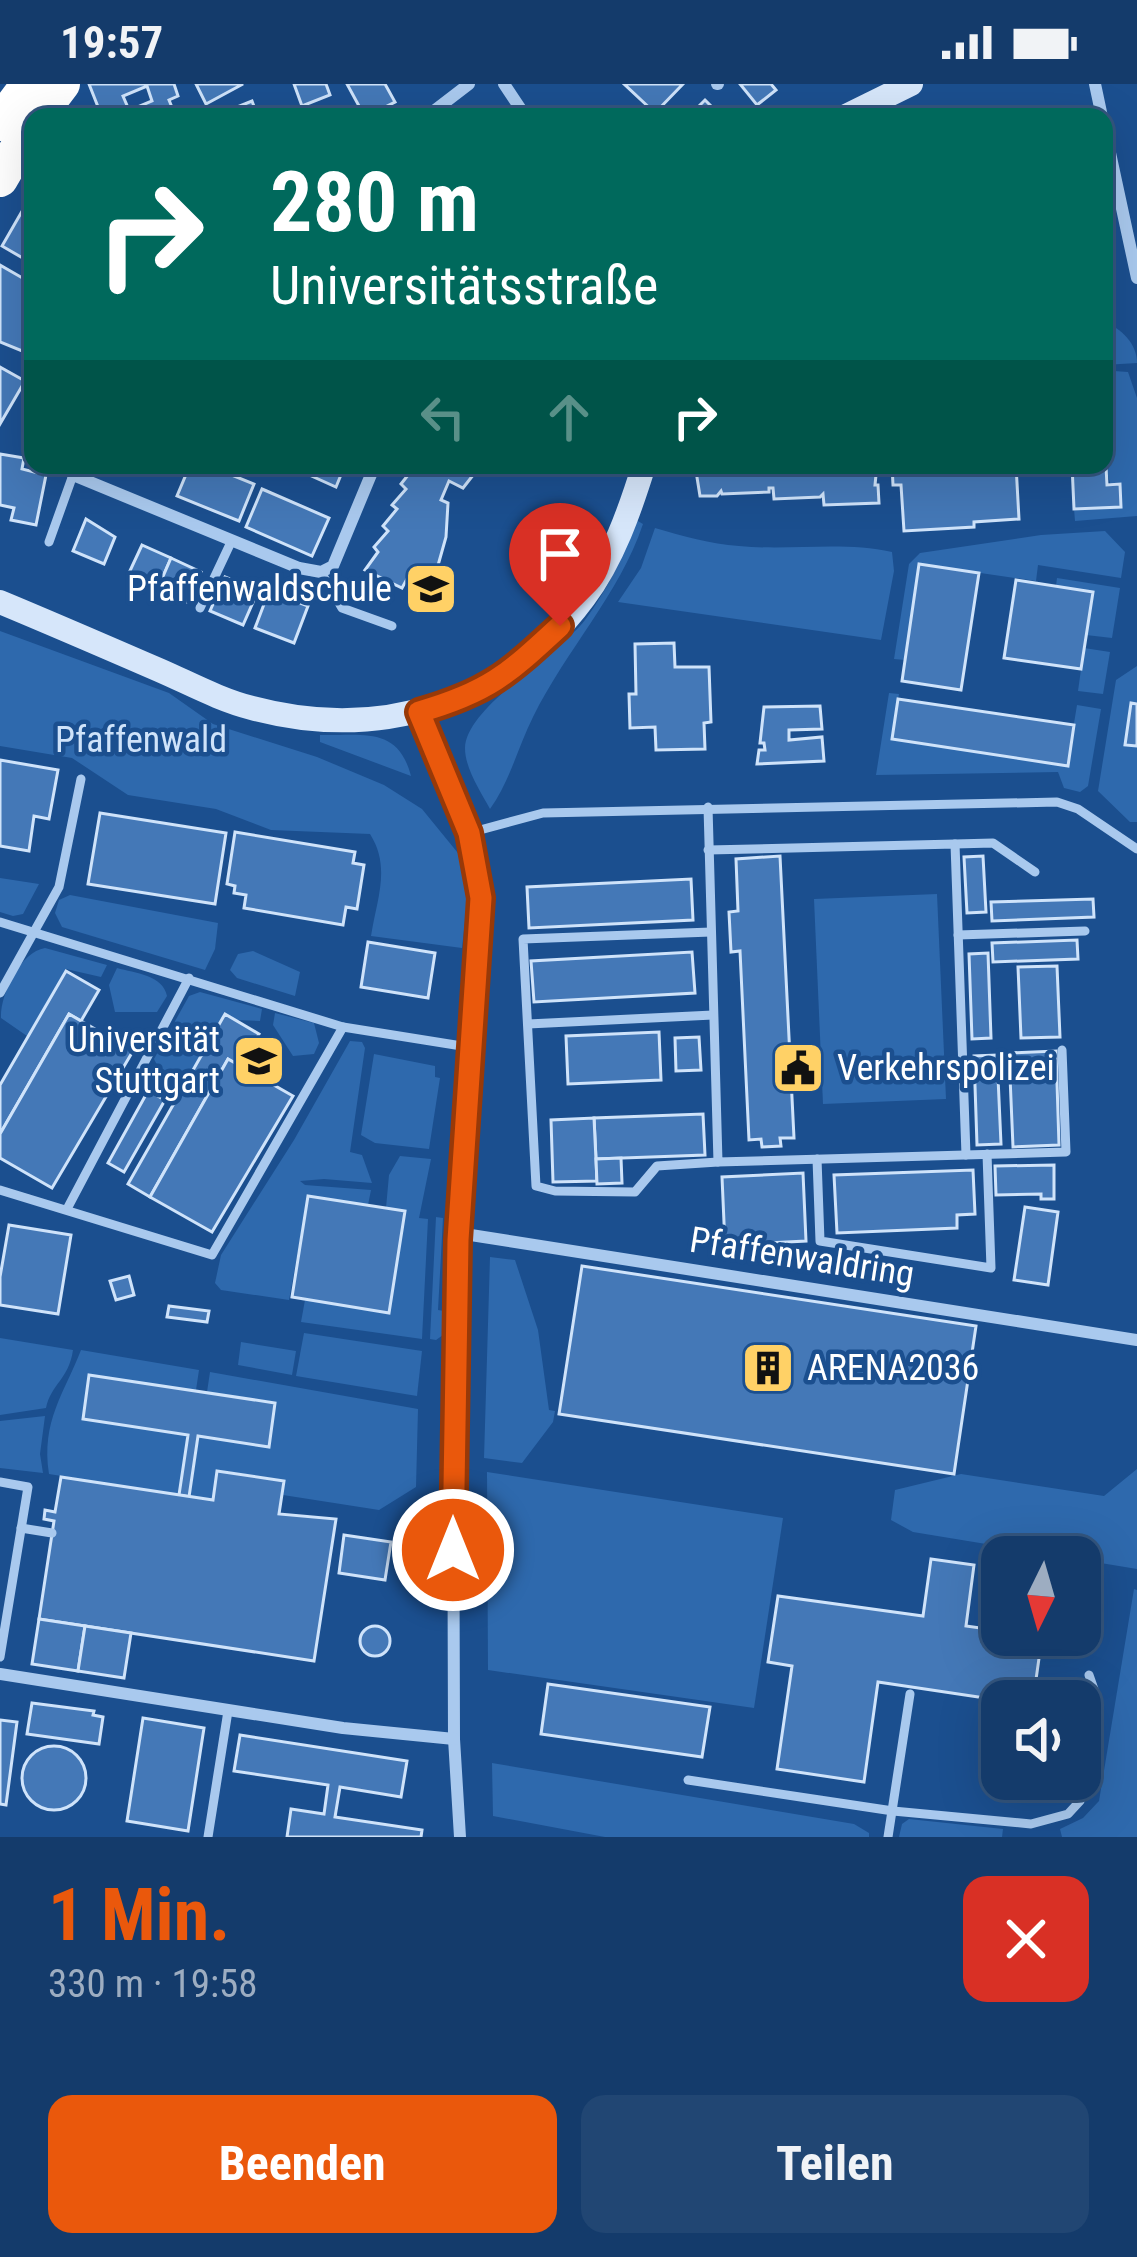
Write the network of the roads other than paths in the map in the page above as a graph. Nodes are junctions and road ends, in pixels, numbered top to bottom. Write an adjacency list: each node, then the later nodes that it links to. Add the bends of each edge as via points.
1 (13, 84): 5 (highway)
2 (28, 84): 8 (highway)
3 (469, 84): 6 (street)
4 (911, 84): 7 (street)
5 (0, 102)
6 (438, 108)
7 (862, 108)
8 (0, 123)
9 (24, 139): 10 (highway)
10 (0, 179)
11 (1113, 180): 12 (street)
12 (1137, 278)
13 (73, 474): 18 (lane)
14 (83, 474): 17 (street)
15 (371, 474): 19 (street, via 333,566)
16 (640, 474): 23 (street, via 603,568 560,626 503,678)
17 (232, 540): 19 (street); 21 (lane)
18 (49, 542)
19 (321, 572): 22 (lane, via 342,608)
20 (0, 602): 23 (street, via 250,708 323,719)
21 (200, 608)
22 (392, 626)
23 (419, 712): 26 (street)
24 (82, 779): 34 (lane, via 59,887)
25 (708, 807): 26 (lane, via 543,813); 28 (lane, via 1057,802); 29 (lane)
26 (469, 833): 41 (street, via 481,898)
27 (955, 844): 29 (lane); 30 (lane, via 993,843); 35 (lane)
28 (1137, 849)
29 (708, 850): 33 (lane)
30 (1035, 872)
31 (0, 922): 34 (lane)
32 (1085, 931): 35 (lane)
33 (711, 932): 38 (lane); 39 (lane, via 524,939)
34 (35, 933): 36 (lane); 37 (lane)
35 (958, 935): 44 (lane)
36 (189, 978): 40 (lane); 48 (lane)
37 (0, 993)
38 (713, 1015): 39 (lane); 46 (lane)
39 (528, 1024): 46 (lane, via 536,1186 635,1192 657,1166)
40 (343, 1027): 41 (lane); 48 (lane, via 212,1255)
41 (468, 1047): 49 (street)
42 (1062, 1050): 43 (lane, via 1066,1152)
43 (987, 1154): 44 (lane); 45 (lane, via 991,1268 820,1241)
44 (966, 1155): 45 (lane)
45 (817, 1159): 46 (lane)
46 (718, 1162)
47 (0, 1190): 48 (lane)
48 (67, 1210)
49 (458, 1233): 50 (street, Pfaffenwaldring); 59 (street)
50 (1137, 1340)
51 (0, 1482): 52 (lane, via 28,1487)
52 (21, 1528): 53 (lane); 54 (lane)
53 (52, 1533)
54 (0, 1657)
55 (0, 1674): 58 (street)
56 (1090, 1675): 61 (lane, via 1094,1717 1080,1801 1068,1814 1031,1824)
57 (910, 1694): 61 (lane)
58 (228, 1711): 59 (street); 62 (lane)
59 (454, 1739): 63 (street)
60 (688, 1780): 61 (lane)
61 (893, 1810): 64 (lane)
62 (208, 1837)
63 (460, 1837)
64 (888, 1837)

